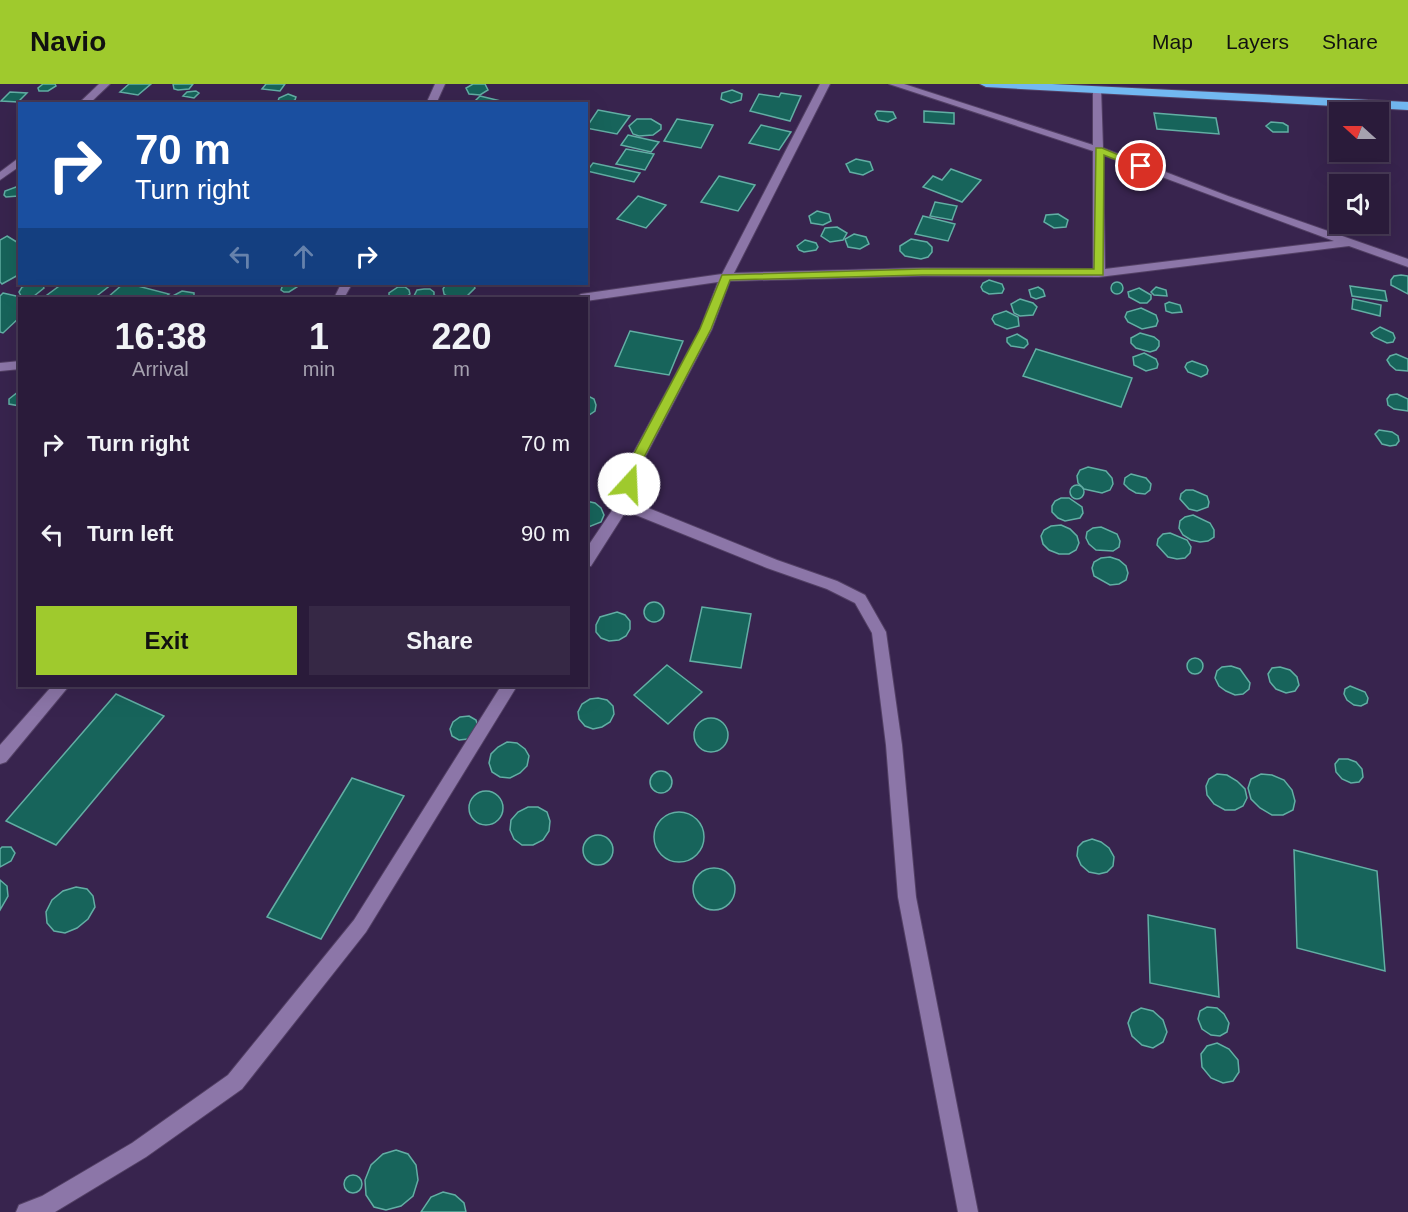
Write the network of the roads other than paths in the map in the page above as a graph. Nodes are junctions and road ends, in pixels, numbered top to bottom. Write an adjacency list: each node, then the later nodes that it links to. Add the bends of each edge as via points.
1 (105, 84): 7 (street)
2 (440, 84): 8 (street)
3 (825, 84): 16 (street)
4 (894, 84): 10 (street)
5 (986, 84): 6 (highway)
6 (1098, 90): 9 (highway); 10 (street)
7 (85, 102)
8 (432, 102)
9 (1408, 106)
10 (1099, 150): 13 (street); 15 (street)
11 (18, 162): 12 (street)
12 (0, 177)
13 (1352, 242): 14 (street); 15 (street)
14 (1408, 263)
15 (1099, 273): 16 (street)
16 (726, 277): 17 (street); 20 (street, via 706,329 635,463)
17 (588, 297)
18 (18, 365): 19 (street)
19 (0, 367)
20 (623, 504): 21 (street); 26 (street, via 860,599 879,632 894,745 907,897)
21 (588, 559)
22 (60, 687): 24 (street)
23 (508, 687): 25 (street, via 360,926 235,1082 139,1150 46,1205)
24 (0, 757)
25 (26, 1212)
26 (968, 1212)

